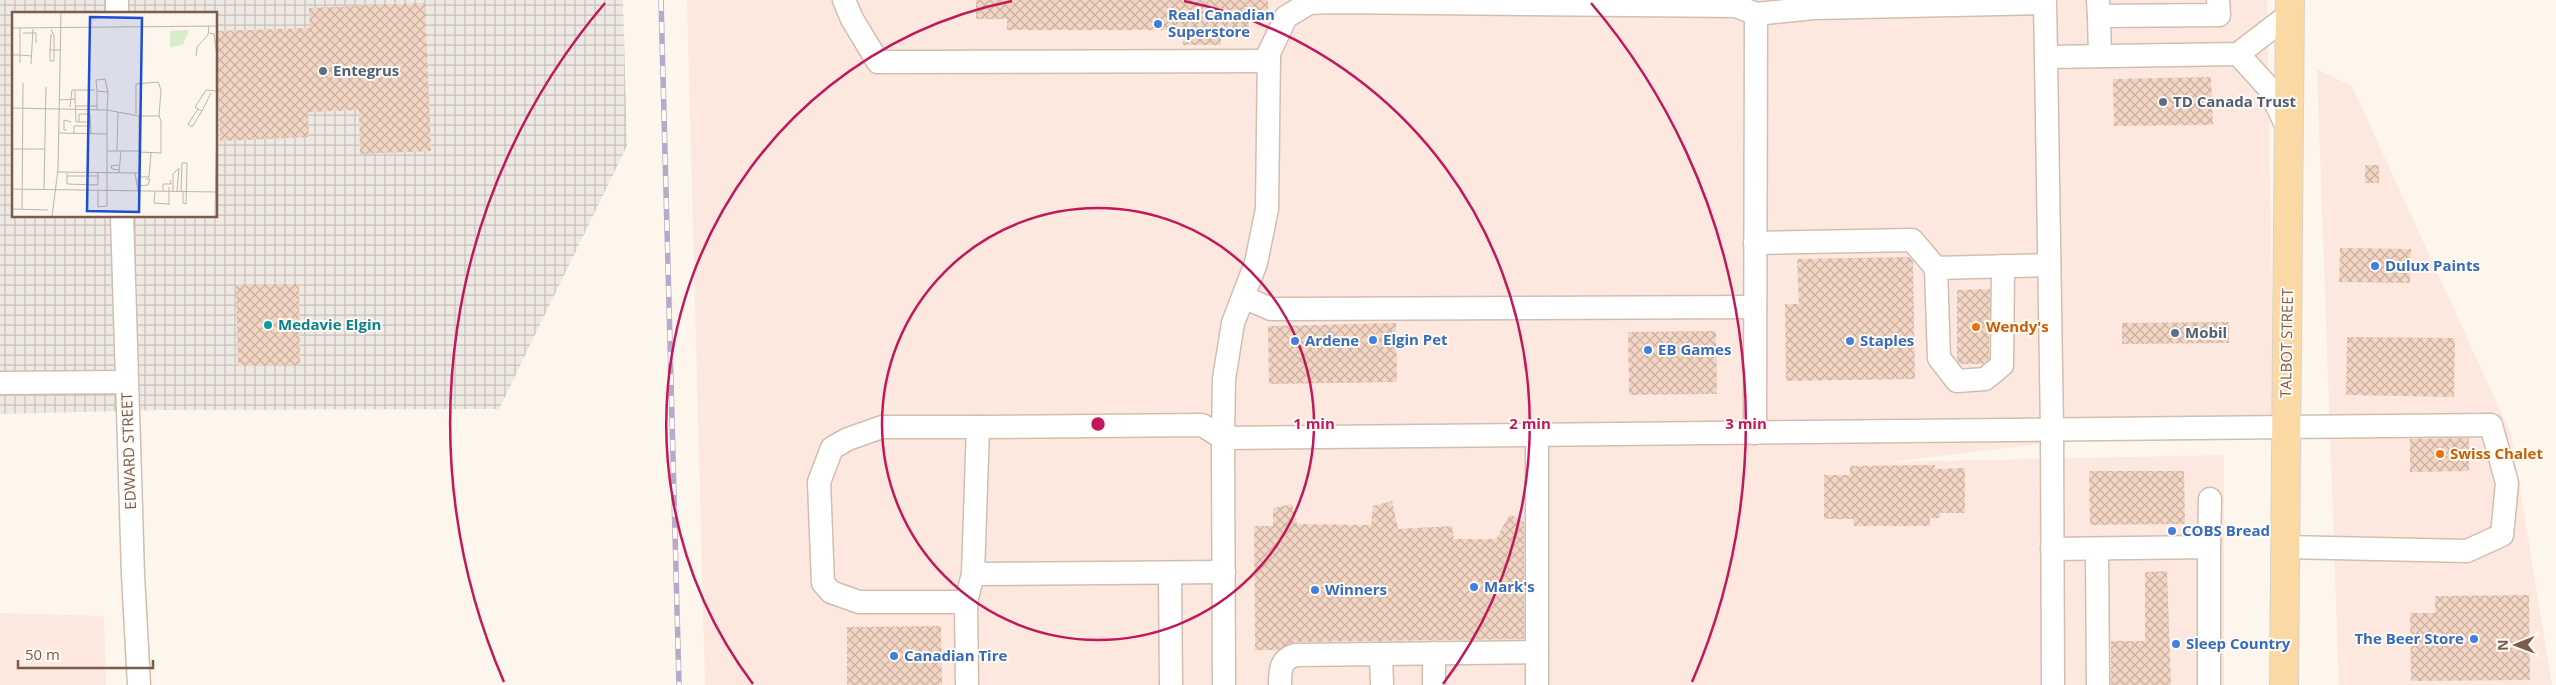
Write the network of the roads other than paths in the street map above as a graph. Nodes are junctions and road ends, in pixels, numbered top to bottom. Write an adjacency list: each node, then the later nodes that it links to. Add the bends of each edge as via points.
1 (844, 0): 10 (street, via 878,62)
2 (2218, 0): 4 (street, via 2219,14)
3 (2290, 7): 7 (street); 11 (main road, TALBOT STREET)
4 (2098, 8): 8 (street)
5 (1286, 9): 6 (street, via 1309,3 1334,2 1736,6); 10 (street)
6 (1766, 9): 9 (street, via 2045,3); 13 (street)
7 (2238, 54): 8 (street); 11 (street, via 2268,87)
8 (2100, 56): 9 (street)
9 (2046, 57): 14 (street)
10 (1269, 61): 17 (street, via 1267,209 1256,263)
11 (2289, 132): 22 (main road, TALBOT STREET)
12 (122, 218): 19 (street, EDWARD STREET)
13 (1755, 242): 16 (street, via 1912,240); 18 (street)
14 (2049, 265): 15 (street); 23 (street)
15 (2003, 266): 16 (street); 16 (street, via 2002,365 1985,379 1957,381 1939,358)
16 (1936, 268)
17 (1243, 296): 18 (street, via 1271,309); 26 (street, via 1233,324 1224,379)
18 (1755, 307): 24 (street)
19 (126, 382): 20 (street); 39 (street, EDWARD STREET)
20 (0, 383)
21 (978, 427): 26 (street, via 1202,425); 33 (street); 35 (street, via 882,427 832,448 819,482 823,583 831,592 858,602)
22 (2286, 427): 23 (street); 29 (main road, TALBOT STREET); 29 (street, via 2491,425 2507,483 2502,535 2467,550)
23 (2052, 430): 24 (street); 30 (street)
24 (1755, 433): 25 (street)
25 (1537, 435): 26 (street); 36 (street)
26 (1224, 438): 32 (street)
27 (2210, 499): 28 (street)
28 (2209, 547): 31 (street); 49 (street)
29 (2285, 547): 50 (main road, TALBOT STREET)
30 (2052, 549): 31 (street); 47 (street)
31 (2097, 549): 48 (street)
32 (1224, 572): 34 (street); 42 (street)
33 (973, 574): 34 (street); 35 (street)
34 (1170, 574): 41 (street)
35 (966, 602): 40 (street)
36 (1537, 652): 37 (street); 46 (street)
37 (1434, 653): 38 (street); 45 (street)
38 (1382, 654): 43 (street, via 1289,657 1280,669); 44 (street)
39 (140, 685)
40 (967, 685)
41 (1171, 685)
42 (1224, 685)
43 (1280, 685)
44 (1382, 685)
45 (1434, 685)
46 (1537, 685)
47 (2053, 685)
48 (2098, 685)
49 (2209, 685)
50 (2284, 685)

